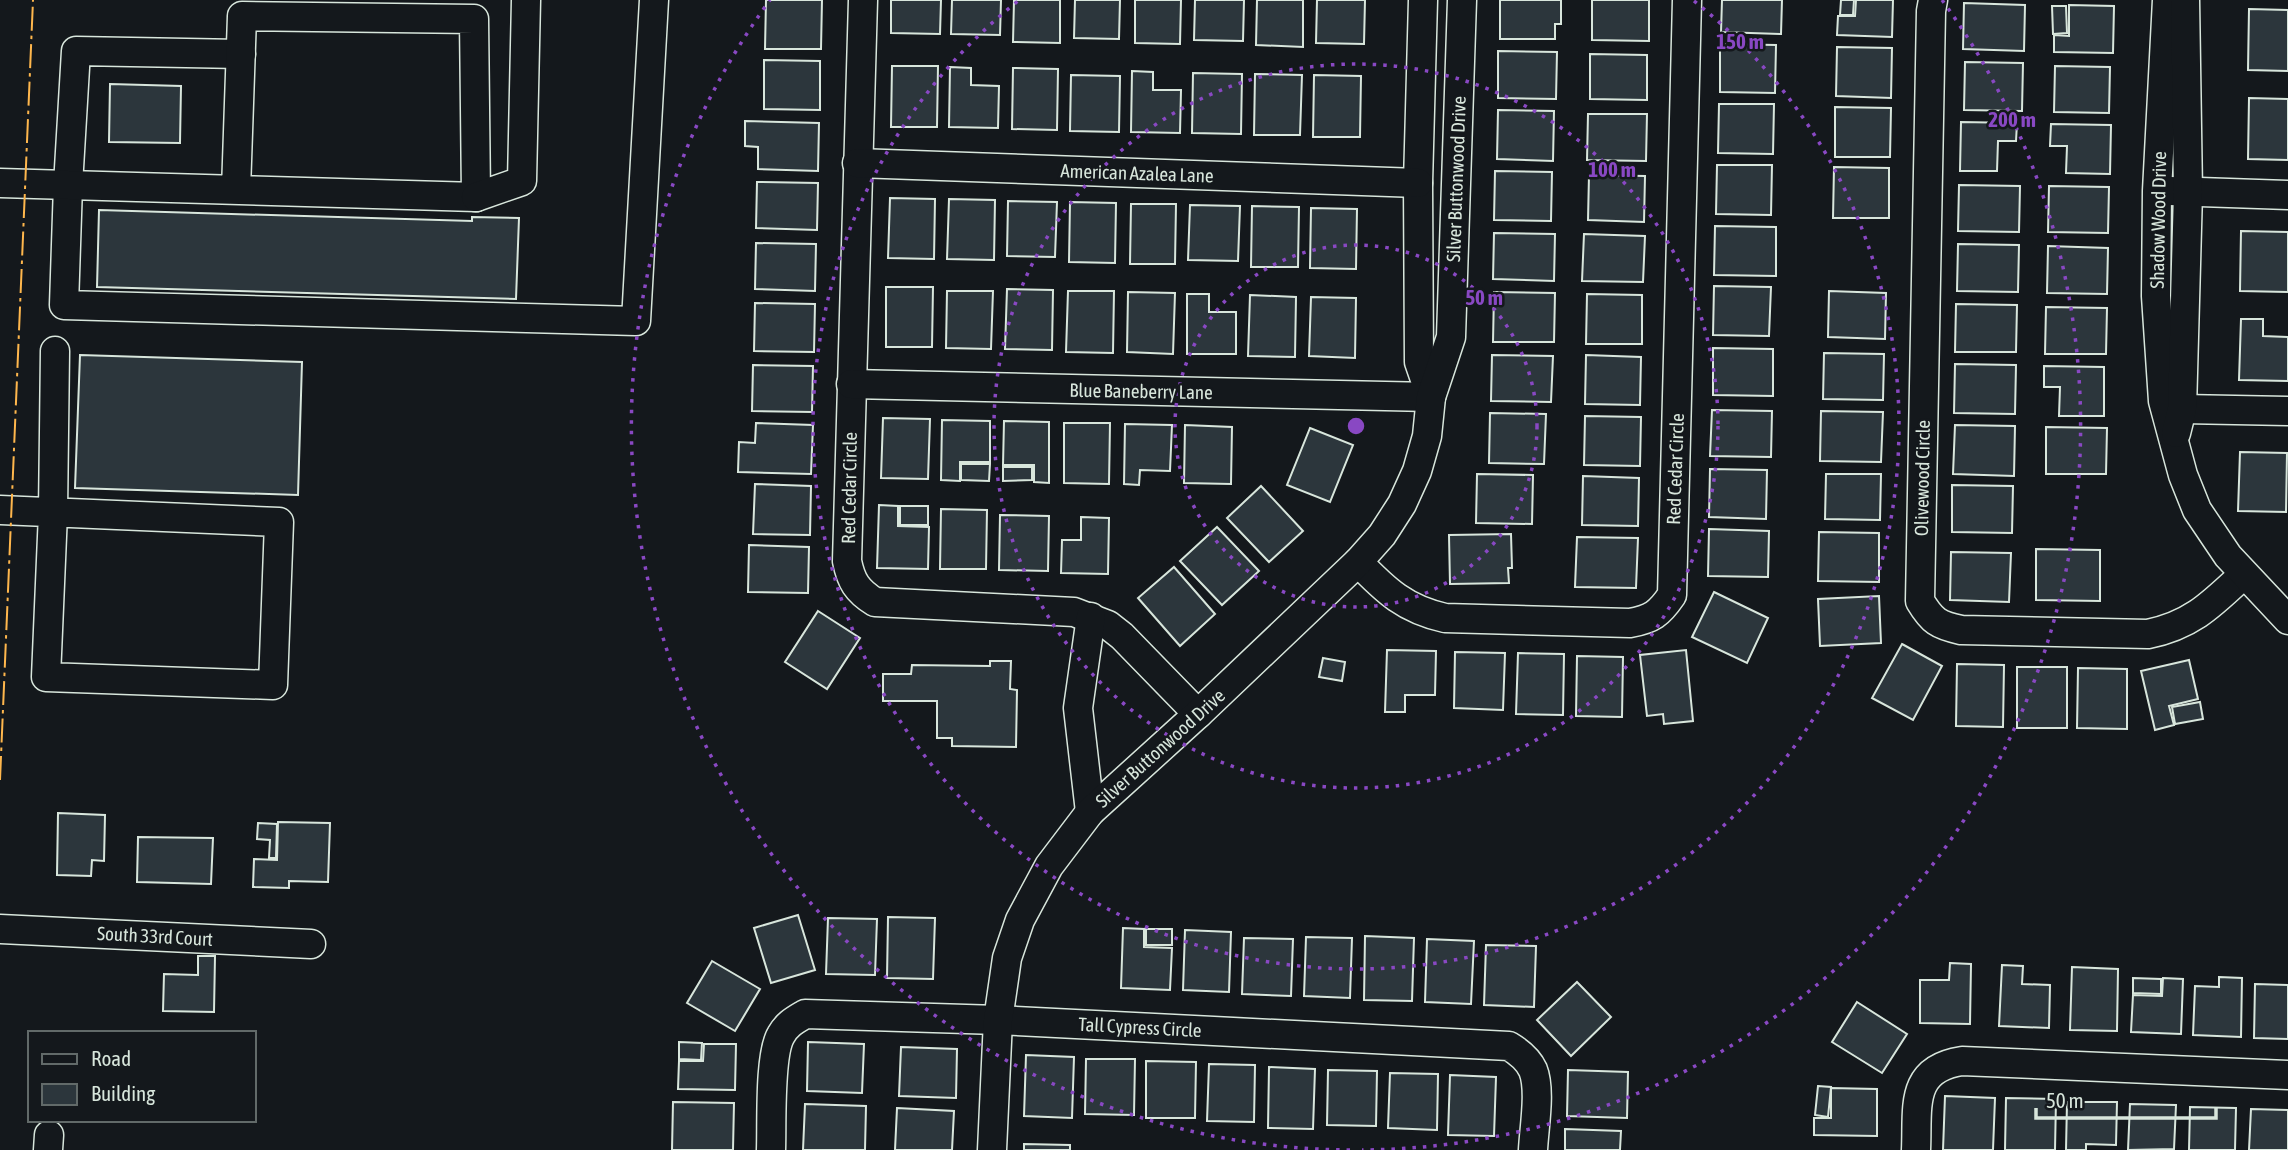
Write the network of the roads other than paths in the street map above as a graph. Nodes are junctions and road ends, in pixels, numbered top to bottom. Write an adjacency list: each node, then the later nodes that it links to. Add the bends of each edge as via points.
1 (526, 0): 21 (street, via 522,181)
2 (654, 0): 16 (street, via 636,321 64,305)
3 (863, 0): 13 (street, Red Cedar Circle)
4 (1423, 0): 15 (street, Silver Buttonwood Drive)
5 (1462, 0): 24 (street, Silver Buttonwood Drive, via 1451,337)
6 (1687, 0): 30 (street, Red Cedar Circle, via 1672,595 1662,610 1647,620 1630,623 1446,618 1394,597)
7 (1933, 0): 31 (street, Olivewood Circle, via 1920,601 1929,616 1961,631 2148,634 2201,614)
8 (2167, 0): 18 (street, Shadow Wood Drive)
9 (2185, 0): 19 (street, Shadow Wood Drive)
10 (242, 8): 11 (street); 12 (street)
11 (474, 9): 21 (street)
12 (241, 54): 16 (street, via 76,51); 17 (street)
13 (857, 163): 15 (street, American Azalea Lane); 23 (street, Red Cedar Circle)
14 (0, 183): 16 (street)
15 (1418, 183): 24 (street, Silver Buttonwood Drive, via 1419,362)
16 (68, 185): 17 (street)
17 (236, 190): 21 (street)
18 (2157, 191): 19 (street); 27 (street, Shadow Wood Drive, via 2156,296 2163,401)
19 (2188, 192): 20 (street); 25 (street, Shadow Wood Drive)
20 (2288, 195)
21 (476, 197)
22 (55, 351): 29 (street)
23 (851, 384): 24 (street, Blue Baneberry Lane); 32 (street, Red Cedar Circle, via 847,561 850,578 860,593 875,602 1056,610)
24 (1431, 397): 30 (street, Silver Buttonwood Drive, via 1427,436 1412,482 1382,535)
25 (2182, 409): 26 (street); 27 (street, Shadow Wood Drive)
26 (2288, 411)
27 (2174, 439): 31 (street, Shadow Wood Drive, via 2197,510)
28 (0, 510): 29 (street)
29 (53, 513): 29 (street, via 279,522 273,685 46,677)
30 (1358, 562): 34 (street, Silver Buttonwood Drive)
31 (2244, 574): 33 (street, Shadow Wood Drive)
32 (1091, 617): 34 (street, Red Cedar Circle, via 1122,636); 35 (street, via 1078,708)
33 (2288, 620)
34 (1198, 714): 35 (street, Silver Buttonwood Drive)
35 (1090, 812): 38 (street, Silver Buttonwood Drive, via 1049,866 1020,920 1007,958)
36 (0, 929): 37 (street, South 33rd Court)
37 (311, 944)
38 (998, 1020): 40 (street, Tall Cypress Circle, via 805,1014 779,1037); 41 (street, Silver Buttonwood Drive); 42 (street, Tall Cypress Circle, via 1509,1046 1524,1056 1533,1071)
39 (2288, 1075): 43 (street, via 1945,1063 1920,1087)
40 (771, 1150)
41 (992, 1150)
42 (1533, 1150)
43 (1916, 1150)

